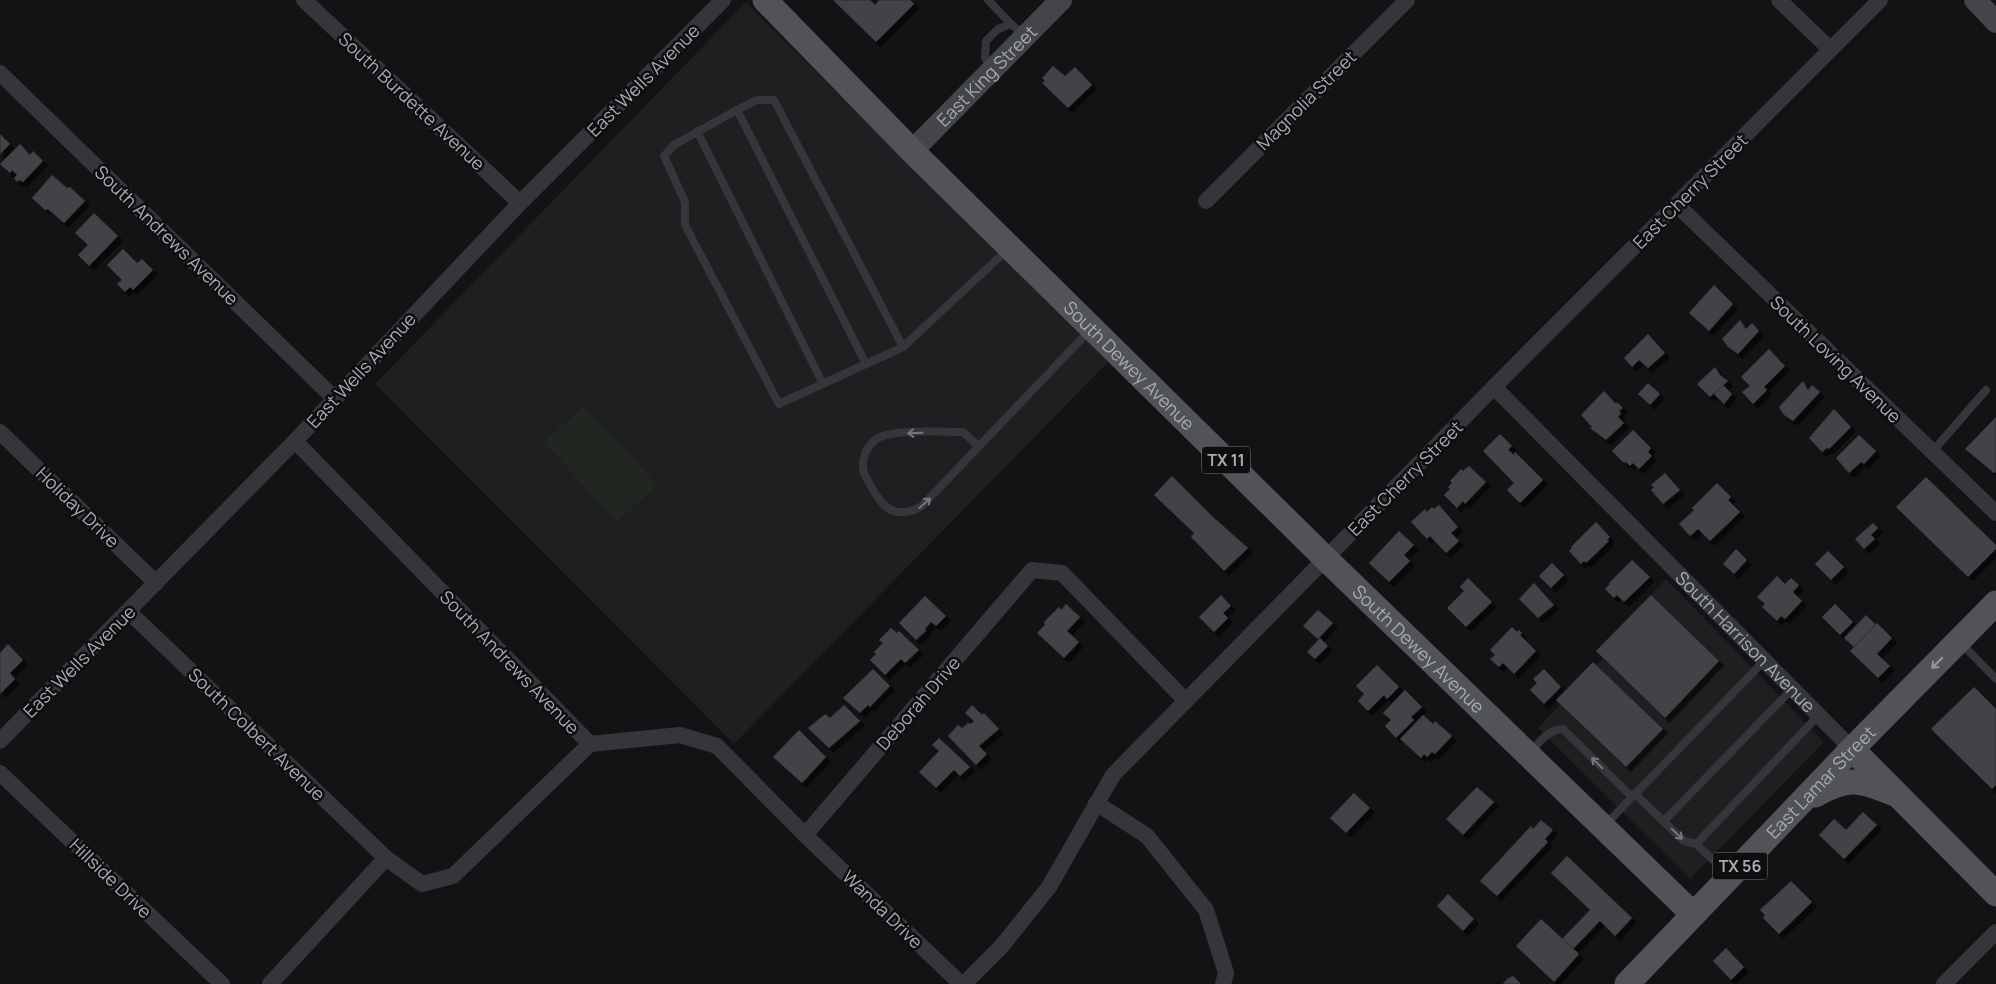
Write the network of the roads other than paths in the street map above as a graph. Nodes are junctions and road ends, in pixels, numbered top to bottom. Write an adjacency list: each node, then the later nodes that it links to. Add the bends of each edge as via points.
1 (304, 0): 18 (street, South Burdette Avenue)
2 (723, 0): 18 (street, East Wells Avenue)
3 (765, 0): 16 (main road, South Dewey Avenue / TX 11)
4 (988, 0): 11 (lane)
5 (1061, 0): 11 (street, East King Street)
6 (1407, 0): 17 (street, Magnolia Street)
7 (1780, 0): 12 (street)
8 (1880, 0): 12 (street, East Cherry Street)
9 (1976, 0): 10 (street)
10 (1996, 22)
11 (1018, 30): 16 (street, East King Street, via 994,68)
12 (1830, 49): 19 (street, East Cherry Street)
13 (0, 73): 27 (street, South Andrews Avenue)
14 (737, 110): 15 (lane); 22 (lane, via 757,100 774,100); 23 (lane)
15 (697, 131): 24 (lane); 24 (lane, via 674,145 664,156 685,202 685,225 780,404)
16 (912, 151): 20 (main road, South Dewey Avenue / TX 11)
17 (1206, 201)
18 (520, 203): 27 (street, East Wells Avenue)
19 (1677, 205): 25 (street, East Cherry Street); 31 (street, South Loving Avenue)
20 (1010, 247): 21 (main road, South Dewey Avenue / TX 11); 22 (lane)
21 (1092, 328): 30 (lane); 33 (main road, South Dewey Avenue / TX 11)
22 (903, 347): 23 (lane)
23 (866, 364): 24 (lane)
24 (823, 384)
25 (1494, 387): 33 (street, East Cherry Street); 38 (street, South Harrison Avenue)
26 (1986, 390): 31 (lane)
27 (334, 398): 29 (street, East Wells Avenue)
28 (0, 432): 34 (street, Holiday Drive)
29 (295, 441): 34 (street, East Wells Avenue); 44 (street, South Andrews Avenue)
30 (978, 446): 30 (lane, one-way to 30, via 964,432 890,434 877,438 866,450 862,462 864,473 879,502 888,509 911,512 922,506)
31 (1932, 452): 32 (street, South Loving Avenue)
32 (1996, 513)
33 (1326, 559): 41 (street, East Cherry Street); 46 (main road, South Dewey Avenue / TX 11)
34 (156, 583): 36 (street, East Wells Avenue)
35 (1996, 603): 37 (main road, East Lamar Street / TX 56)
36 (128, 611): 43 (street, East Wells Avenue); 56 (street, South Colbert Avenue)
37 (1959, 641): 39 (lane); 45 (main road, East Lamar Street / TX 56, one-way to 45)
38 (1765, 660): 40 (street, South Harrison Avenue); 48 (lane)
39 (1996, 678)
40 (1792, 688): 42 (street, South Harrison Avenue); 52 (lane)
41 (1186, 701): 50 (street, East Cherry Street, via 1114,775); 54 (street, Deborah Drive, via 1062,573 1032,570)
42 (1819, 715): 45 (street, South Harrison Avenue); 55 (lane)
43 (0, 740)
44 (590, 744): 54 (street, South Andrews Avenue, via 680,735 717,746); 56 (street, South Colbert Avenue, via 453,876 422,884)
45 (1852, 749): 49 (main road, South Harrison Avenue); 51 (main road, East Lamar Street / TX 56)
46 (1528, 755): 48 (lane, one-way to 46, via 1563,729 1546,735); 53 (main road, South Dewey Avenue / TX 11)
47 (0, 772): 61 (street, Hillside Drive)
48 (1634, 795): 52 (lane); 53 (lane)
49 (1898, 796): 51 (main road, via 1854,781 1834,784); 58 (main road, South Harrison Avenue)
50 (1096, 803): 63 (street, East Cherry Street, via 1049,887 1000,947); 64 (street, via 1147,836 1206,910 1226,973)
51 (1800, 804): 57 (main road, East Lamar Street / TX 56)
52 (1664, 821): 55 (lane, one-way to 55, via 1684,841)
53 (1602, 827): 59 (main road, South Dewey Avenue / TX 11)
54 (804, 835): 63 (street, Wanda Drive)
55 (1696, 844): 57 (lane)
56 (386, 858): 62 (street)
57 (1730, 876): 59 (main road, East Lamar Street / TX 56)
58 (1996, 894)
59 (1693, 914): 65 (main road, East Lamar Street / TX 56)
60 (1996, 932): 66 (street)
61 (222, 984)
62 (270, 984)
63 (962, 984)
64 (1223, 984)
65 (1627, 984)
66 (1944, 984)

